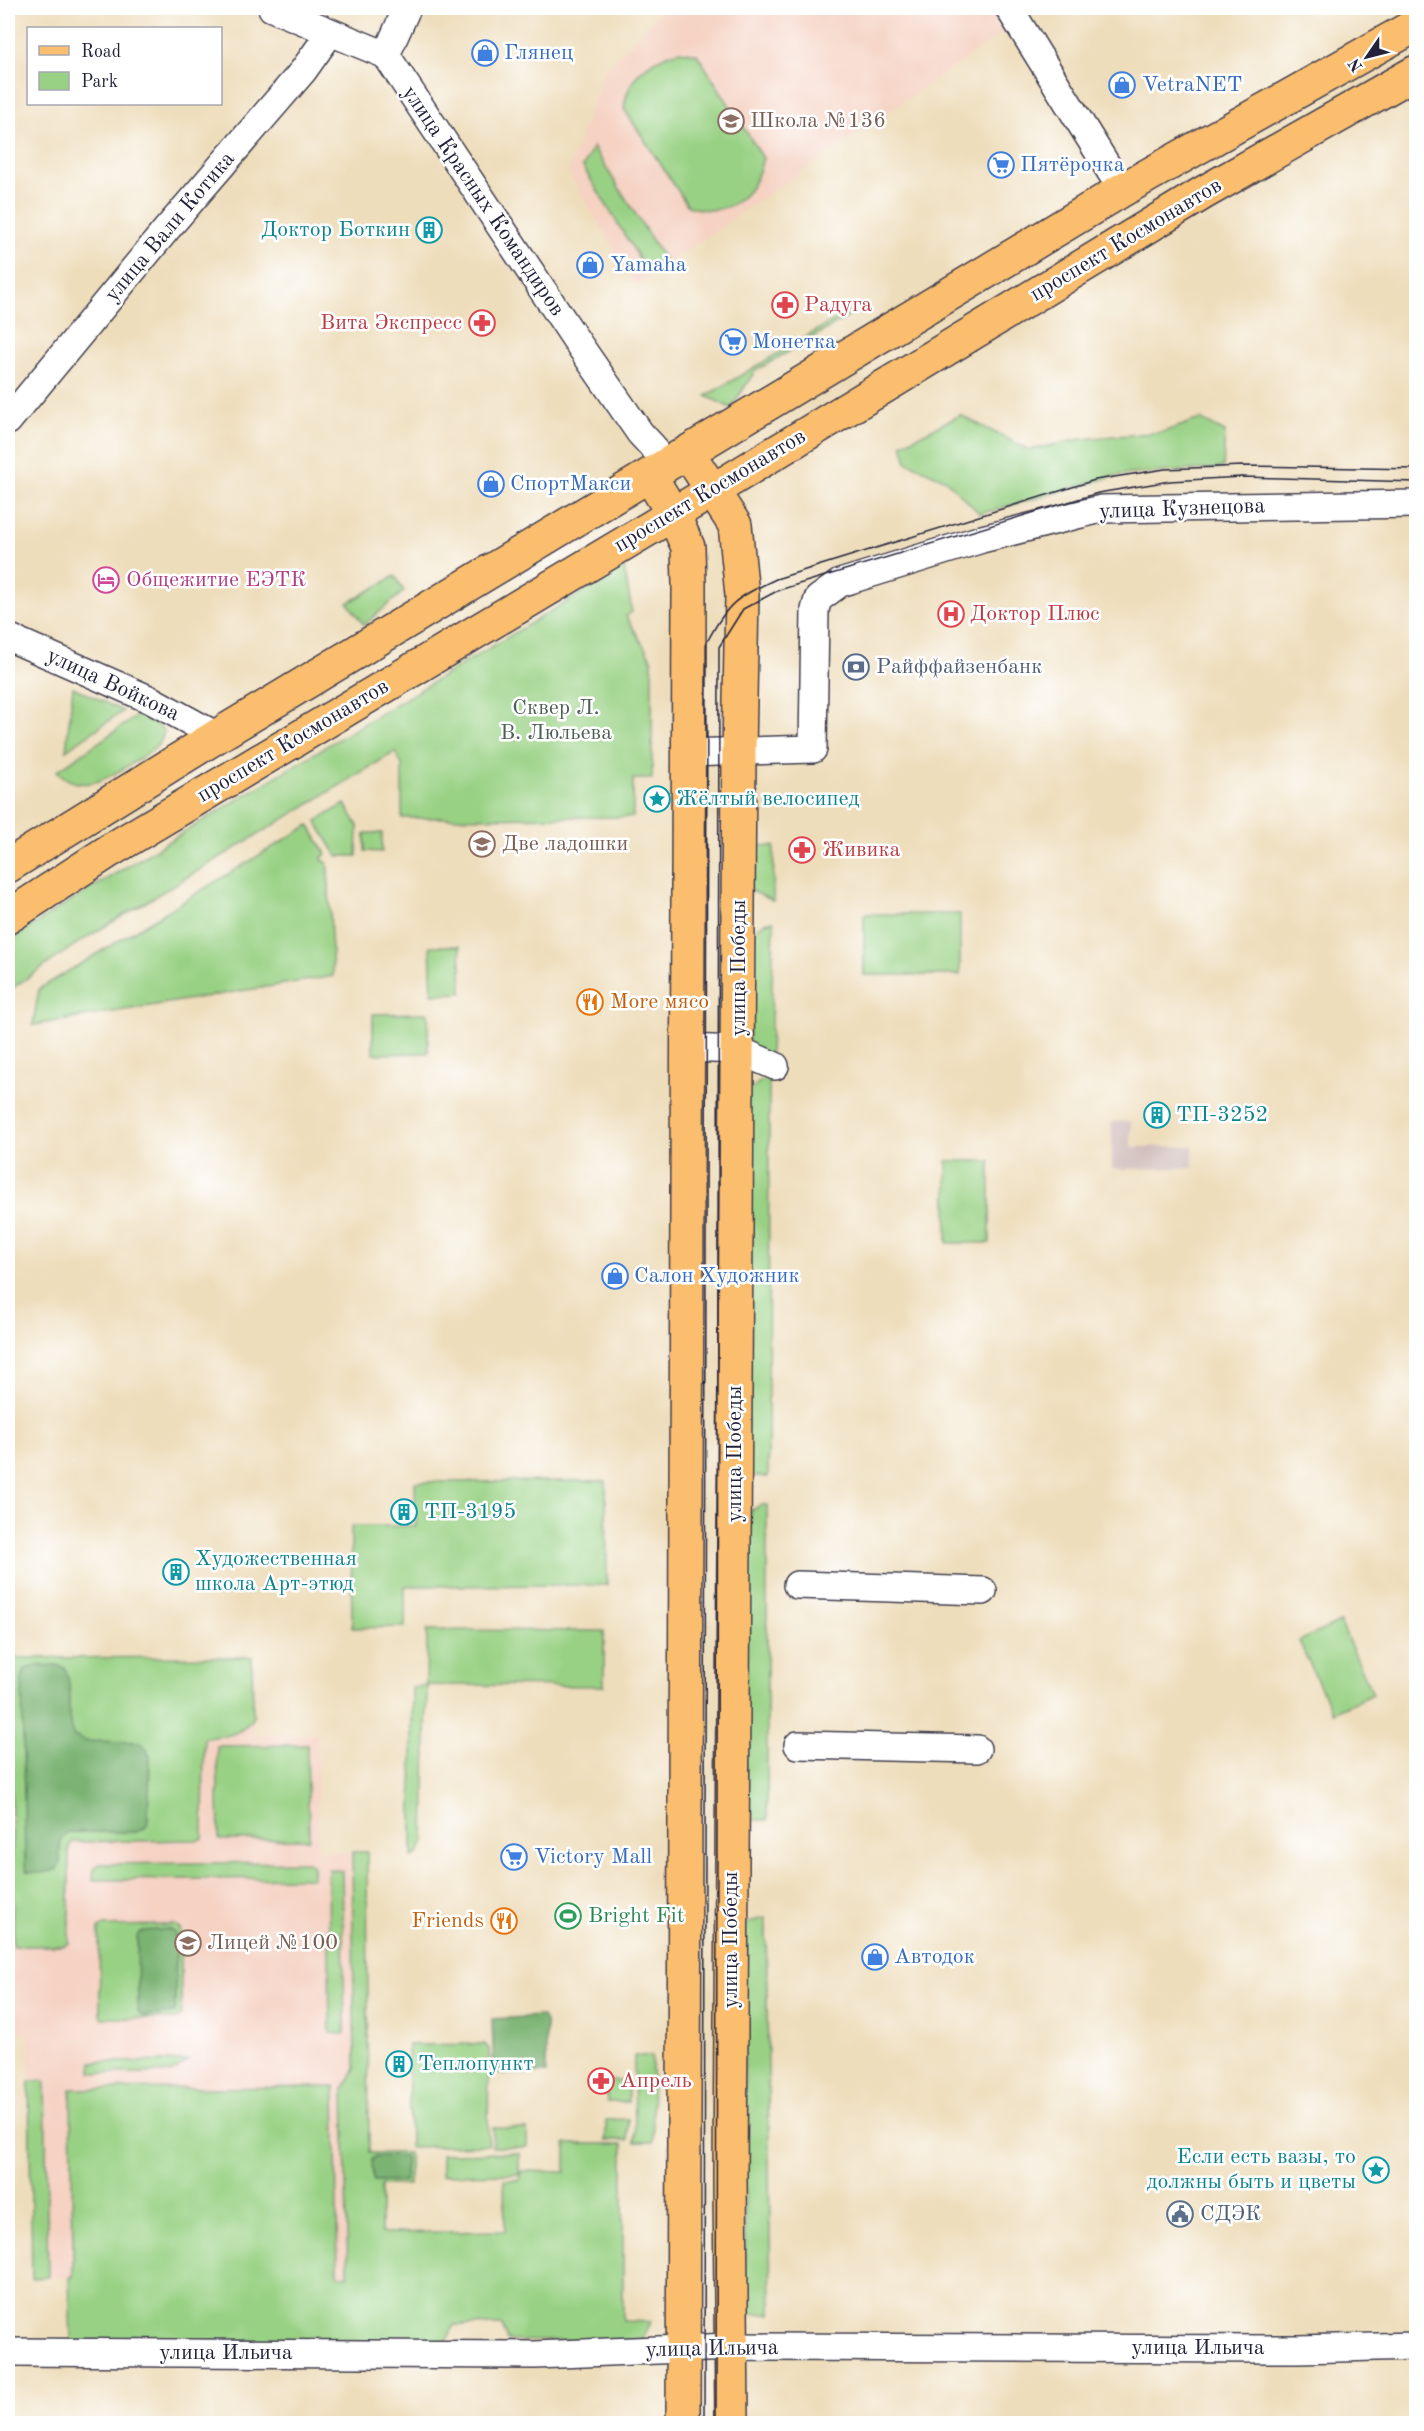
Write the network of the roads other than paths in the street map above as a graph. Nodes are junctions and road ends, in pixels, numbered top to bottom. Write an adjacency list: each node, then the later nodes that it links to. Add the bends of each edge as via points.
1 (272, 8): 5 (street)
2 (407, 8): 6 (street)
3 (1009, 8): 8 (street)
4 (1416, 25): 8 (main road, проспект Космонавтов)
5 (330, 33): 6 (street); 9 (street, улица Вали Котика, via 303,71)
6 (386, 55): 11 (street, улица Красных Командиров, via 640,433)
7 (1416, 72): 12 (main road, проспект Космонавтов, via 1203,193)
8 (1122, 190): 10 (main road, проспект Космонавтов)
9 (8, 421)
10 (688, 453): 11 (main road, проспект Космонавтов); 12 (main road, улица Победы)
11 (652, 462): 14 (main road); 16 (main road, проспект Космонавтов)
12 (714, 490): 14 (main road, проспект Космонавтов); 17 (main road, улица Победы, via 735,525 740,567 743,609)
13 (1416, 504): 17 (street, улица Кузнецова, via 1101,509 982,539 840,583 818,599 815,610 813,749)
14 (673, 514): 18 (main road, via 688,548); 20 (main road, проспект Космонавтов, via 109,851)
15 (8, 637): 16 (street, улица Войкова, via 152,700)
16 (217, 736): 19 (main road, проспект Космонавтов)
17 (739, 752): 18 (street); 22 (main road, улица Победы)
18 (688, 753): 21 (main road)
19 (8, 866)
20 (8, 917)
21 (688, 1048): 22 (street); 30 (main road)
22 (738, 1050): 23 (street); 29 (main road, улица Победы)
23 (775, 1066)
24 (797, 1585): 25 (street)
25 (983, 1591)
26 (798, 1744): 27 (street)
27 (977, 1749)
28 (1416, 2346): 29 (street, улица Ильича)
29 (731, 2347): 30 (street, улица Ильича); 33 (main road, улица Победы)
30 (682, 2349): 31 (street, улица Ильича, via 535,2355); 32 (main road)
31 (8, 2352)
32 (683, 2424)
33 (732, 2424)

